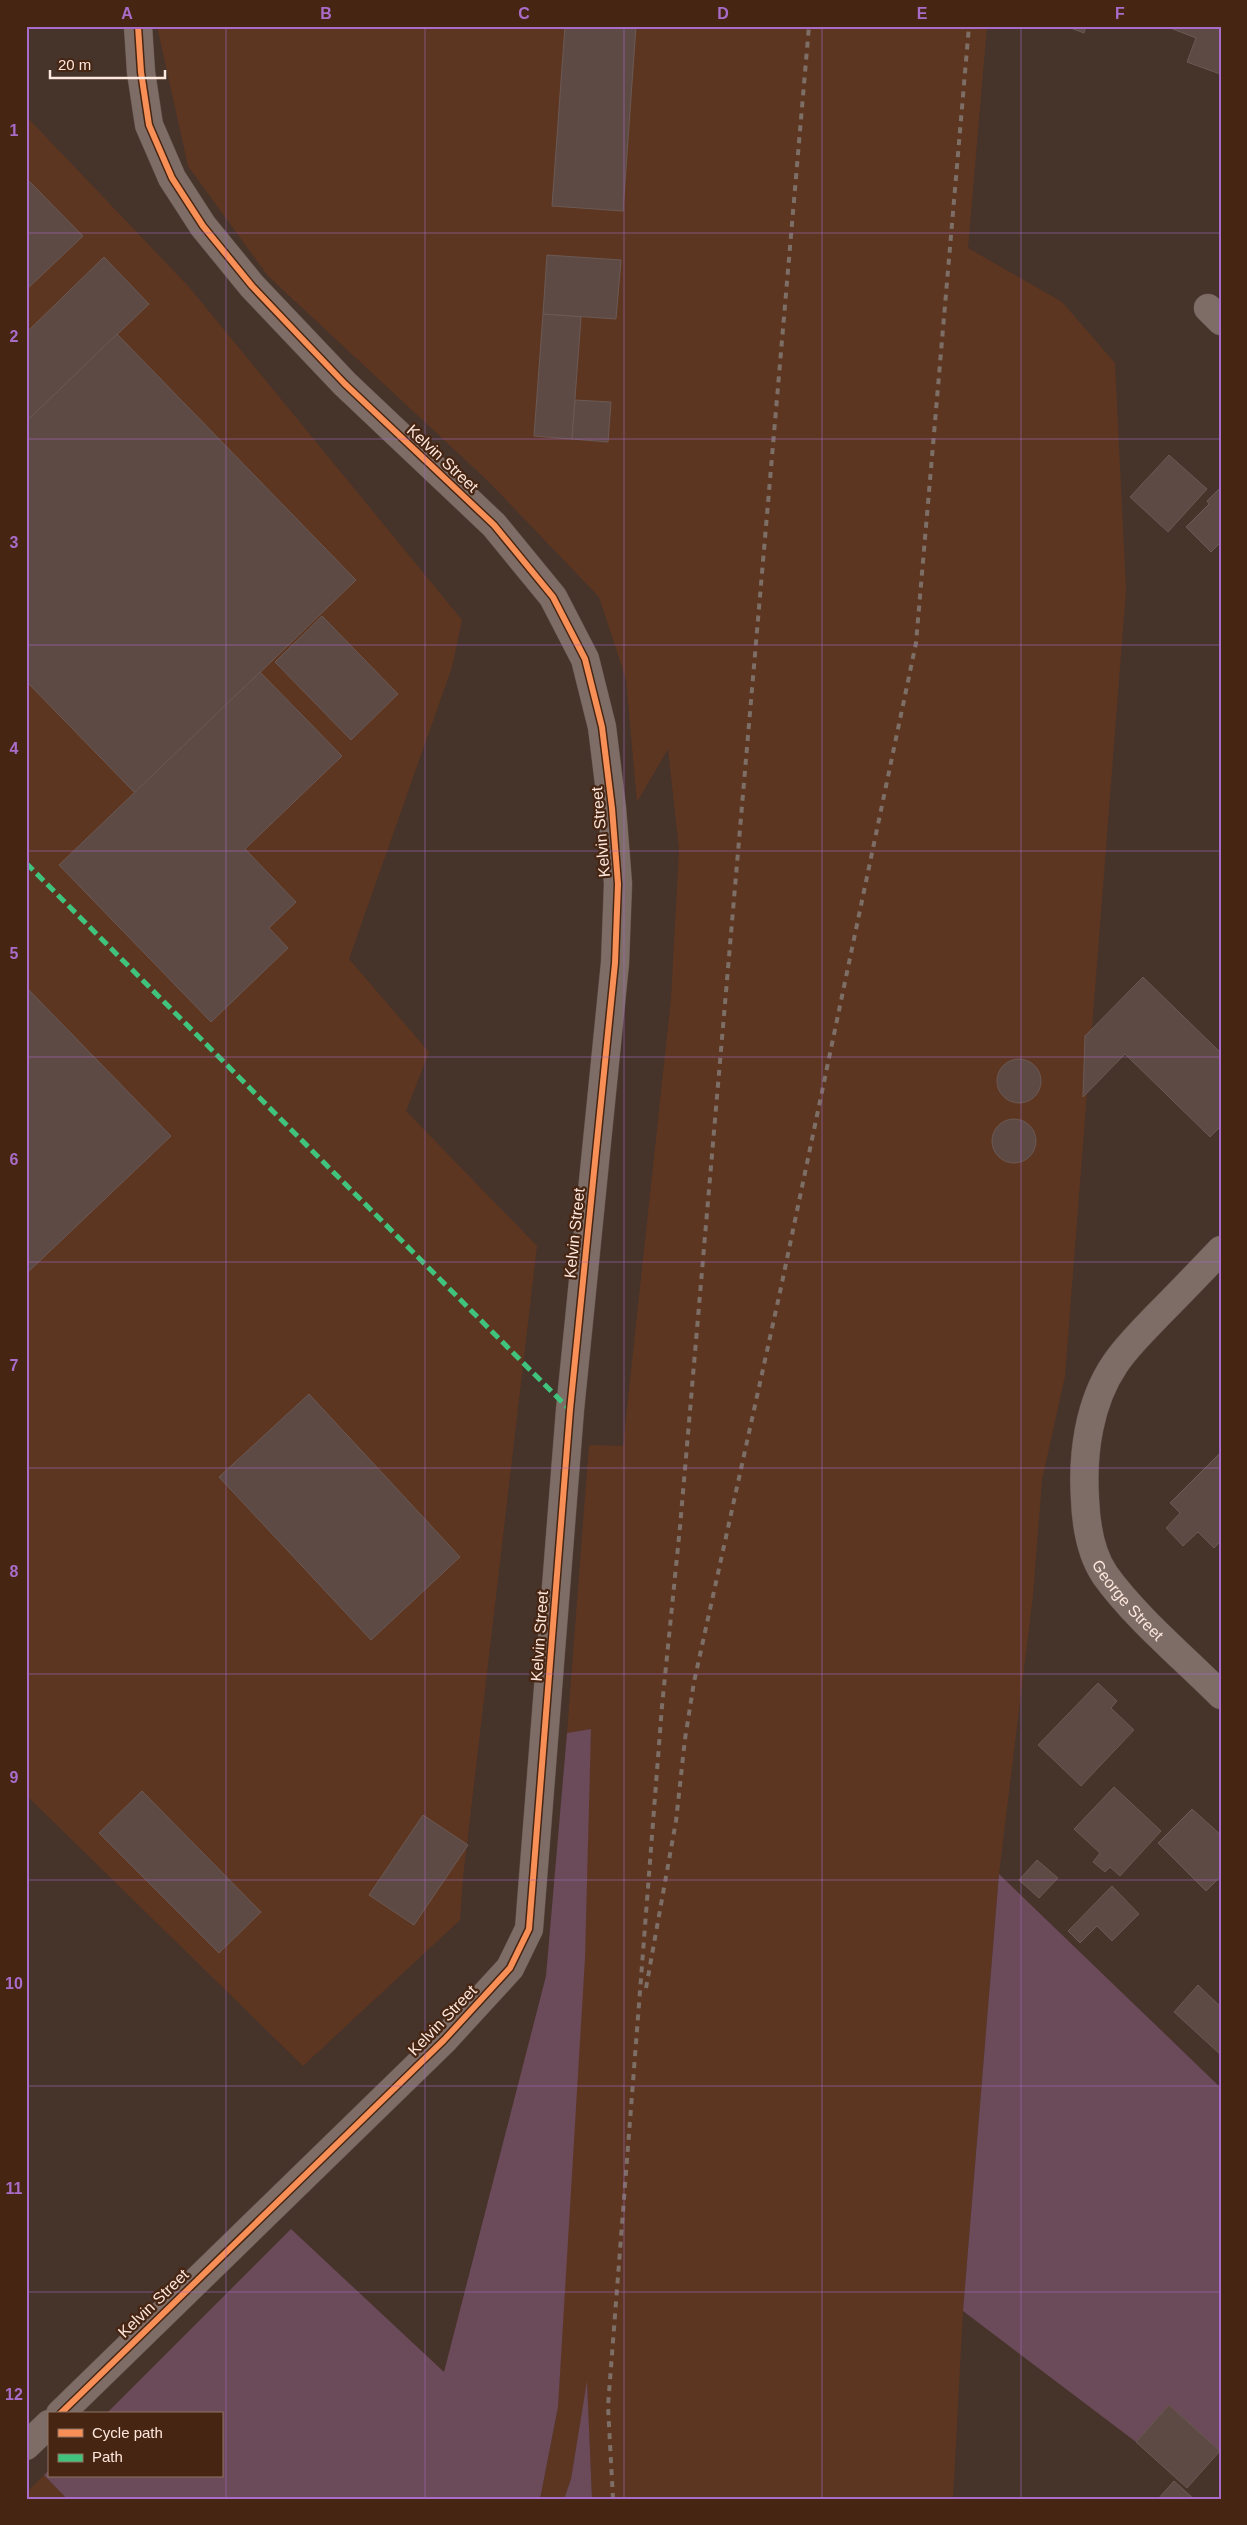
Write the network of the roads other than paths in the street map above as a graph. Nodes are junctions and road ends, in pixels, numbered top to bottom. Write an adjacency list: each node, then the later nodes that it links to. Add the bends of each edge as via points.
1 (138, 26): 4 (street, Kelvin Street, via 149,125 172,178 203,226 252,286 345,384 494,525 553,597 585,659 602,727 618,884 615,963 570,1410 529,1929 510,1968 444,2040)
2 (1221, 1250): 3 (street, George Street, via 1115,1364 1100,1390 1085,1452 1084,1479 1091,1546 1104,1573 1124,1599)
3 (1221, 1695)
4 (62, 2412)
5 (48, 2425): 6 (street)
6 (26, 2446)

